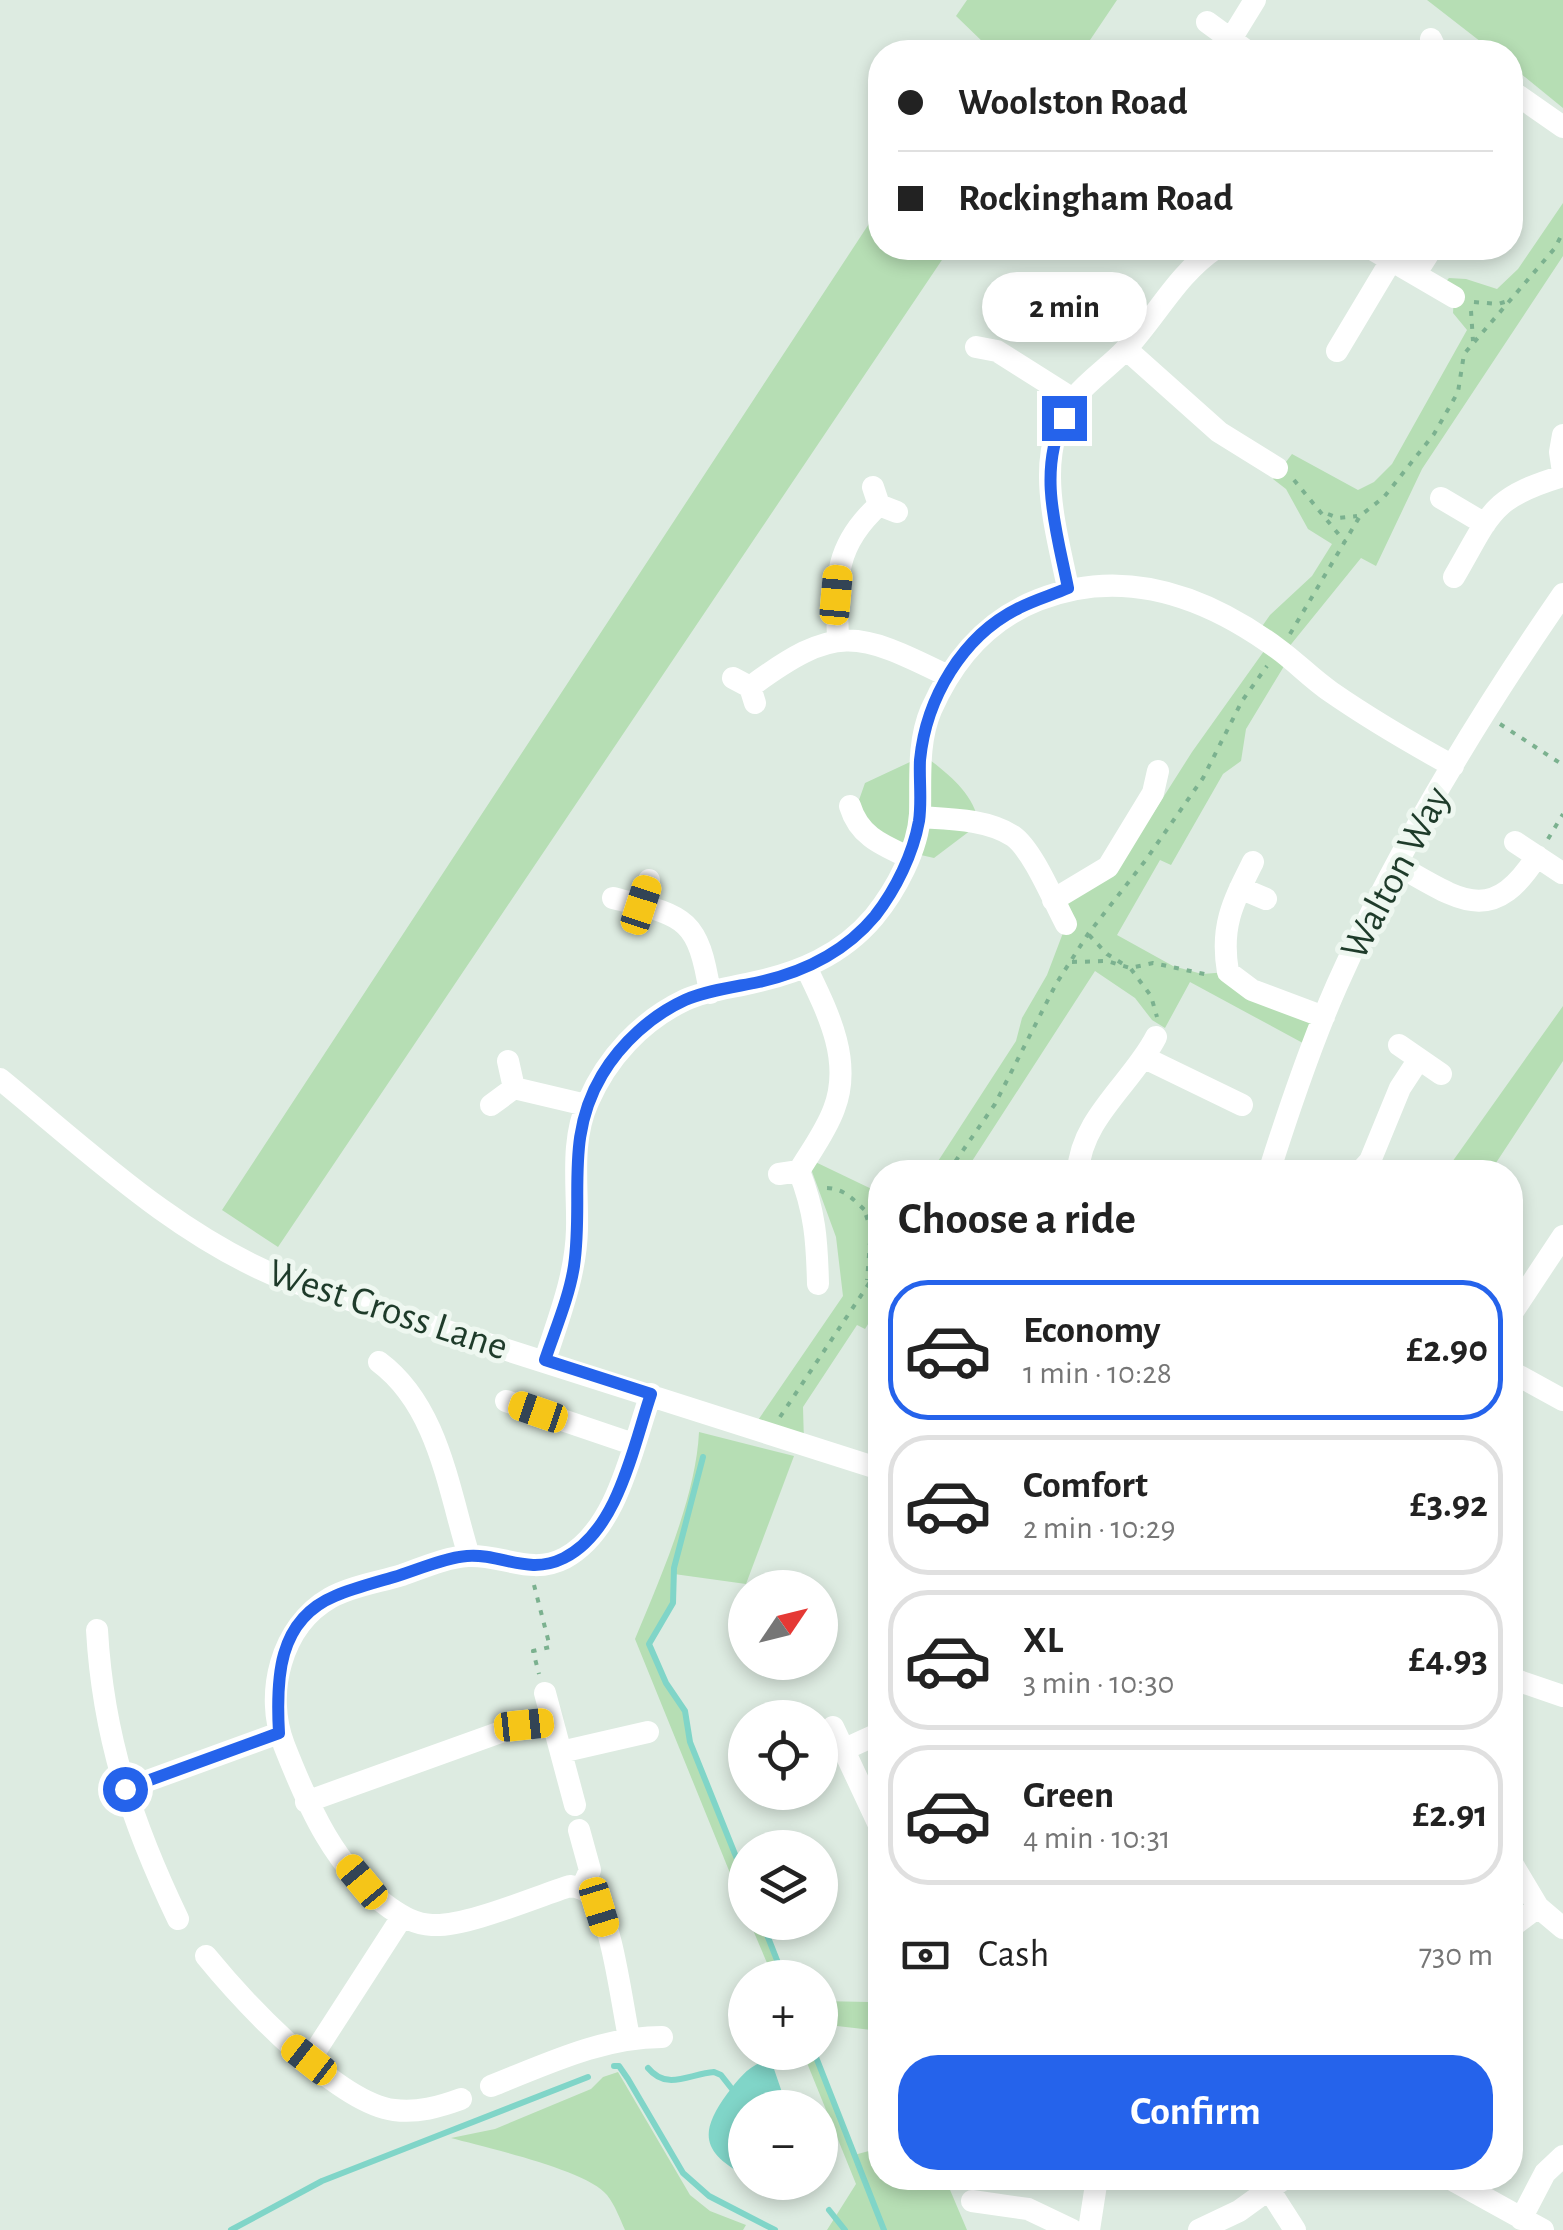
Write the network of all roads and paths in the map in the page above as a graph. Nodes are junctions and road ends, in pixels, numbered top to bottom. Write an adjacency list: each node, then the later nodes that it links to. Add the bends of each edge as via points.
1 (1255, 0): 4 (street)
2 (1206, 22): 3 (street)
3 (1232, 40)
4 (1242, 40)
5 (1523, 99): 6 (street)
6 (1563, 127)
7 (1563, 232): 14 (path)
8 (1194, 260): 17 (street)
9 (1379, 260): 18 (street)
10 (1396, 260): 12 (street)
11 (1424, 260): 12 (street)
12 (1416, 273): 13 (street)
13 (1454, 297): 14 (path, via 1480,304); 15 (path, via 1474,318)
14 (1512, 300): 15 (path)
15 (1474, 341): 28 (path, via 1464,354 1458,392 1434,434 1394,486)
16 (993, 343): 19 (street)
17 (1126, 349): 19 (street); 22 (street, via 1193,412)
18 (1338, 351)
19 (1073, 400): 32 (street, via 1055,436 1050,486)
20 (1269, 432): 22 (street)
21 (1563, 435): 24 (street)
22 (1255, 453): 23 (street)
23 (1277, 468): 27 (path)
24 (1563, 474): 29 (street, via 1514,492)
25 (1441, 498): 29 (street)
26 (883, 501): 34 (street, via 843,550)
27 (1324, 512): 28 (path); 30 (path)
28 (1360, 516): 30 (path)
29 (1486, 524): 31 (street)
30 (1346, 542): 35 (path)
31 (1454, 577)
32 (1068, 588): 35 (street, via 1159,588); 36 (street, via 1016,609 978,638)
33 (1563, 594): 38 (street, Walton Way)
34 (838, 639): 36 (street, via 887,646); 37 (street, via 796,654)
35 (1278, 649): 40 (street, via 1327,689); 57 (path, via 1203,778 1145,861)
36 (948, 676): 44 (street, via 929,714 921,754)
37 (746, 690)
38 (1485, 715): 39 (path); 40 (street, Walton Way)
39 (1563, 765)
40 (1453, 766): 49 (street, Walton Way)
41 (1158, 772): 54 (street, via 1153,793 1108,867)
42 (850, 806): 47 (street, via 864,832)
43 (1563, 814): 46 (path)
44 (920, 818): 47 (street); 54 (street, via 990,826 1014,836)
45 (1515, 842): 46 (street)
46 (1538, 856): 49 (street, via 1514,888 1480,901 1459,900); 50 (street)
47 (908, 857): 59 (street, via 875,916 832,955)
48 (1252, 862): 52 (street)
49 (1397, 865): 63 (street, Walton Way)
50 (1562, 872)
51 (649, 880): 56 (street)
52 (1240, 888): 55 (street); 61 (street, via 1225,931)
53 (613, 898): 56 (street)
54 (1053, 900): 57 (street)
55 (1266, 900)
56 (641, 905): 62 (street, via 669,912 697,936)
57 (1077, 929): 58 (path); 60 (path)
58 (1070, 963): 60 (path, via 1107,961); 75 (path, via 995,1104)
59 (806, 967): 62 (street); 79 (street, via 839,1049 841,1079 834,1109)
60 (1130, 968): 61 (path); 64 (path, via 1156,1009)
61 (1228, 972): 63 (street, via 1252,990)
62 (710, 993): 73 (street, via 687,999 638,1032 616,1054)
63 (1324, 1017): 77 (street, Walton Way)
64 (1156, 1036): 66 (street)
65 (1399, 1045): 67 (street)
66 (1145, 1058): 74 (street); 76 (street, via 1094,1123)
67 (1419, 1059): 69 (street); 78 (street)
68 (508, 1061): 71 (street)
69 (1441, 1074)
70 (0, 1079): 88 (street, West Cross Lane, via 140,1191 250,1265)
71 (514, 1088): 72 (street); 73 (street)
72 (491, 1105)
73 (586, 1105): 88 (street, via 576,1149 574,1269)
74 (1242, 1105)
75 (956, 1160)
76 (1079, 1160)
77 (1273, 1160)
78 (1370, 1160)
79 (796, 1179): 80 (path, via 850,1194); 85 (street, via 817,1228)
80 (866, 1214): 81 (path)
81 (868, 1222)
82 (1563, 1236): 87 (street)
83 (868, 1258): 86 (path)
84 (868, 1282): 86 (path)
85 (818, 1284)
86 (866, 1285): 94 (path, via 781,1417)
87 (1523, 1296)
88 (545, 1360): 91 (street, West Cross Lane)
89 (378, 1362): 97 (street, via 407,1368)
90 (1523, 1378): 92 (street)
91 (651, 1394): 94 (street, West Cross Lane); 95 (street)
92 (1563, 1400)
93 (506, 1401): 95 (street)
94 (764, 1430): 96 (street, West Cross Lane)
95 (634, 1444): 98 (street, via 599,1529 563,1559)
96 (868, 1464)
97 (469, 1556): 98 (street); 105 (street, via 332,1597 312,1612 295,1630 278,1670)
98 (529, 1566): 101 (path, via 550,1646 533,1651)
99 (97, 1630): 110 (street, via 108,1727)
100 (1523, 1684): 102 (street)
101 (544, 1693): 103 (street)
102 (1563, 1696)
103 (552, 1722): 109 (street); 112 (street, via 498,1733)
104 (648, 1732): 109 (street)
105 (279, 1733): 110 (street); 112 (street)
106 (838, 1736): 108 (street)
107 (868, 1739): 108 (street)
108 (845, 1749): 111 (street)
109 (561, 1752): 113 (street)
110 (128, 1800): 120 (street)
111 (868, 1800)
112 (306, 1802): 118 (street, via 341,1858)
113 (575, 1805)
114 (579, 1830): 116 (street, via 590,1870)
115 (1523, 1882): 117 (street)
116 (582, 1888): 118 (street, via 436,1926); 123 (street, via 599,1907)
117 (1538, 1907): 119 (street); 121 (street)
118 (402, 1917): 125 (street)
119 (1523, 1918)
120 (178, 1919)
121 (1563, 1928)
122 (206, 1956): 125 (street)
123 (629, 2037): 124 (street); 126 (street)
124 (662, 2037)
125 (309, 2060): 127 (street, via 389,2110 415,2112)
126 (491, 2086)
127 (461, 2099)
128 (1563, 2156): 134 (street, via 1545,2173)
129 (1095, 2190): 136 (street)
130 (1268, 2190): 137 (street)
131 (1280, 2190): 138 (street)
132 (1470, 2190): 134 (street)
133 (972, 2201): 135 (street, via 1028,2208)
134 (1520, 2219): 139 (street)
135 (1072, 2230)
136 (1090, 2230)
137 (1199, 2230)
138 (1295, 2230)
139 (1543, 2230)

